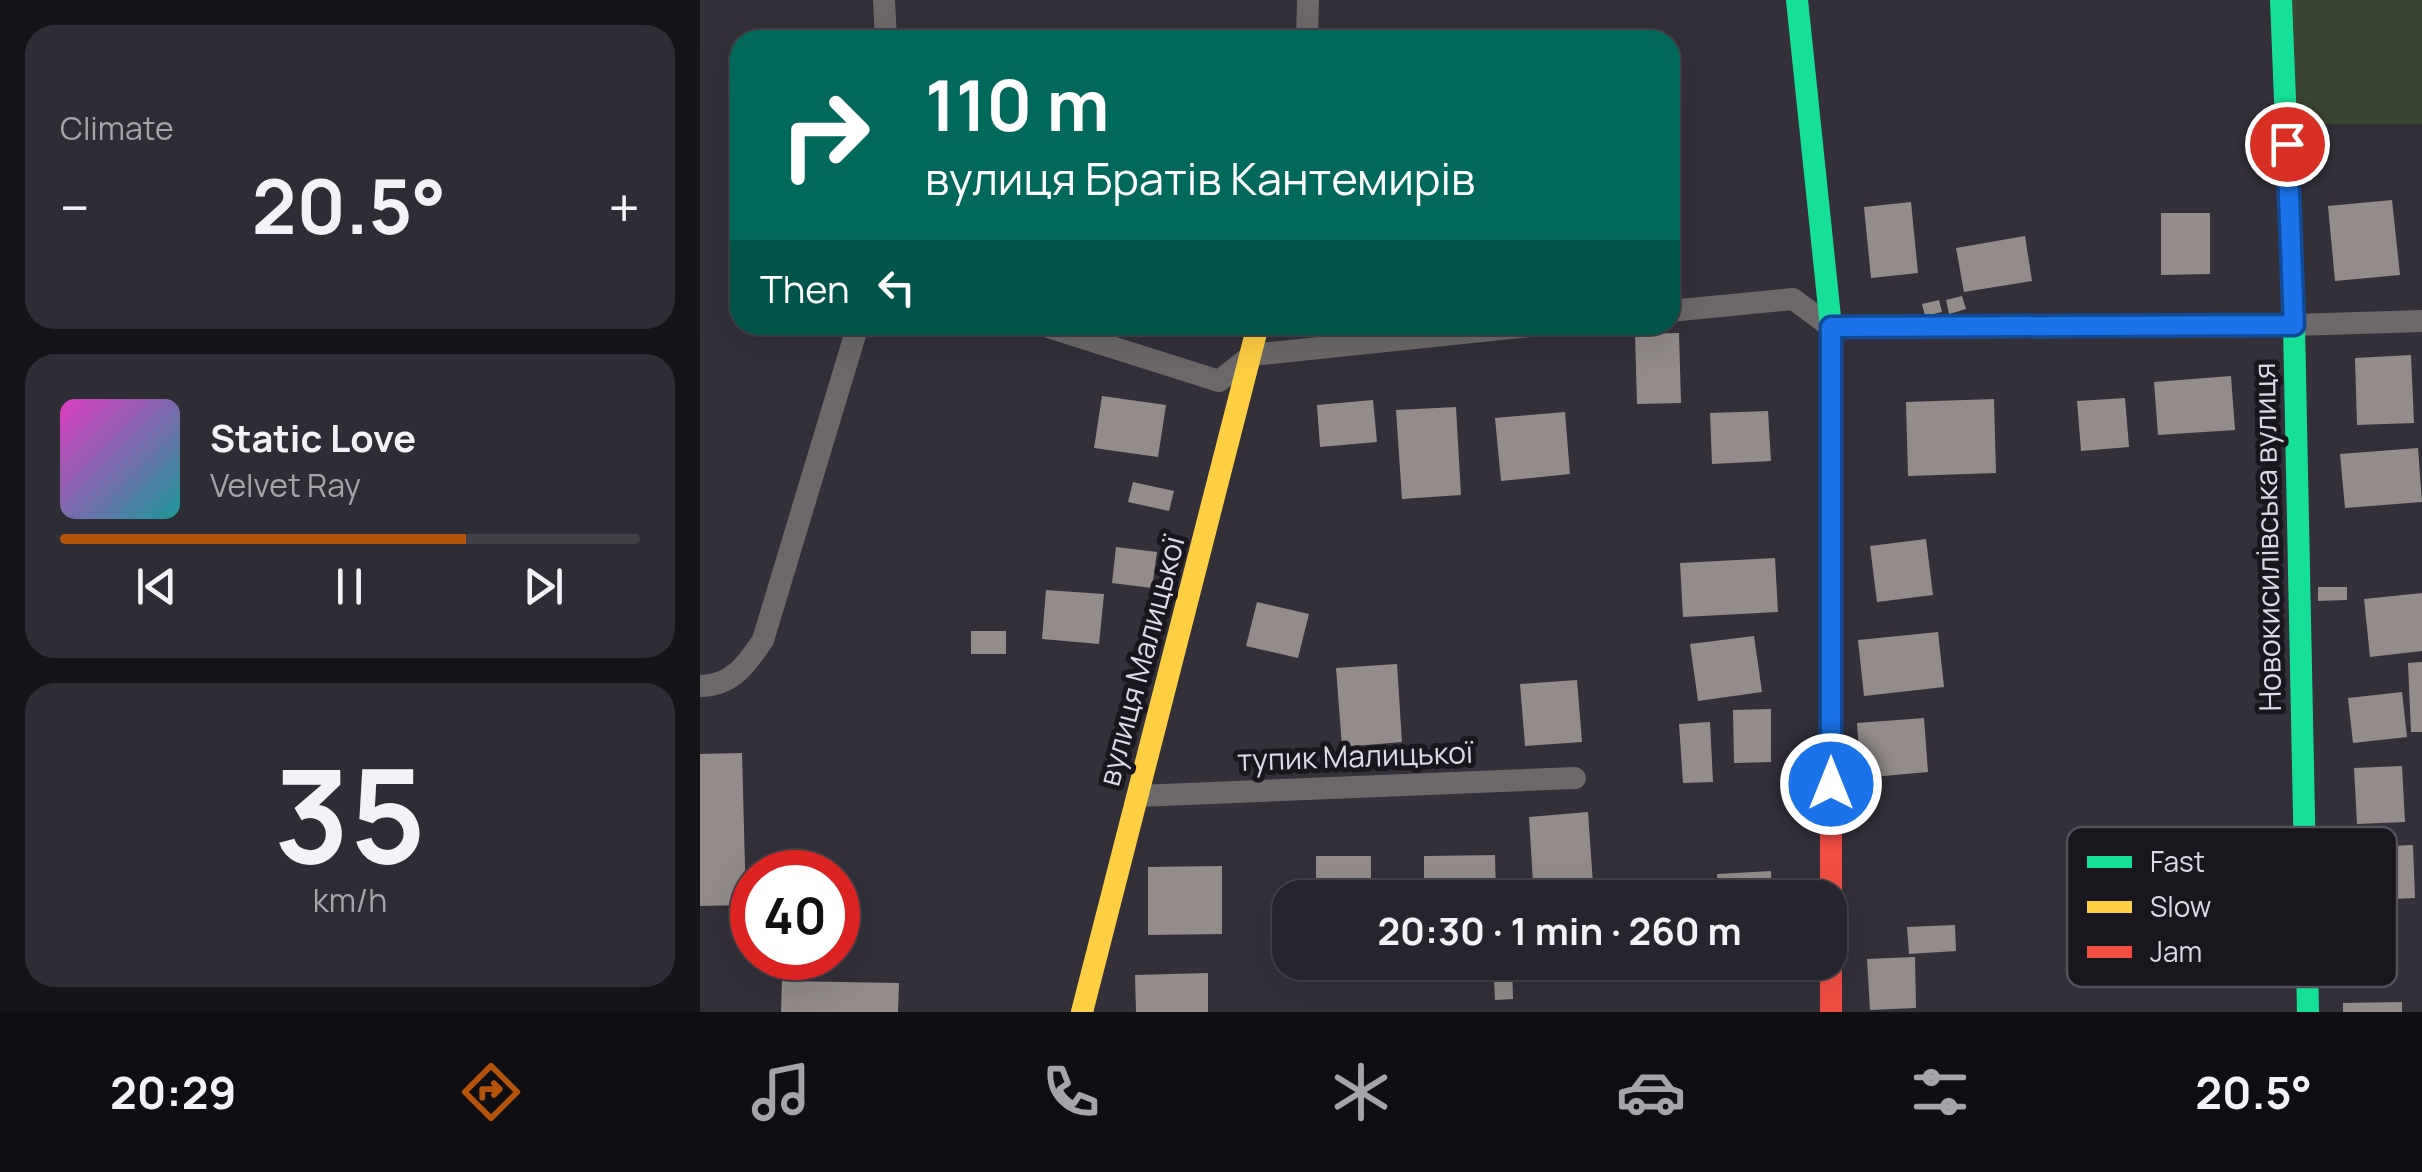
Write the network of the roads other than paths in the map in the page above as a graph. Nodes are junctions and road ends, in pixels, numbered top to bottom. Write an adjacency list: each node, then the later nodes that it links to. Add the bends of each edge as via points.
1 (884, 0): 5 (street)
2 (1308, 0): 6 (street)
3 (1796, 0): 10 (street)
4 (2281, 0): 9 (street, Новокисилівська вулиця)
5 (886, 30)
6 (1306, 30)
7 (1680, 311): 10 (street, via 1793,299)
8 (2422, 321): 9 (street)
9 (2294, 325): 10 (street); 19 (street, Новокисилівська вулиця)
10 (1831, 327): 22 (street)
11 (855, 335): 16 (street, via 763,640 742,672)
12 (1074, 335): 15 (street, via 1219,381)
13 (1256, 335): 15 (street, вулиця Малицької)
14 (1443, 335): 15 (street)
15 (1252, 355): 18 (street, вулиця Малицької)
16 (700, 686)
17 (1575, 778): 18 (street, тупик Малицької)
18 (1138, 796): 21 (street, вулиця Малицької)
19 (2304, 827)
20 (2307, 987): 23 (street, Новокисилівська вулиця)
21 (1082, 1012)
22 (1831, 1012)
23 (2308, 1012)

